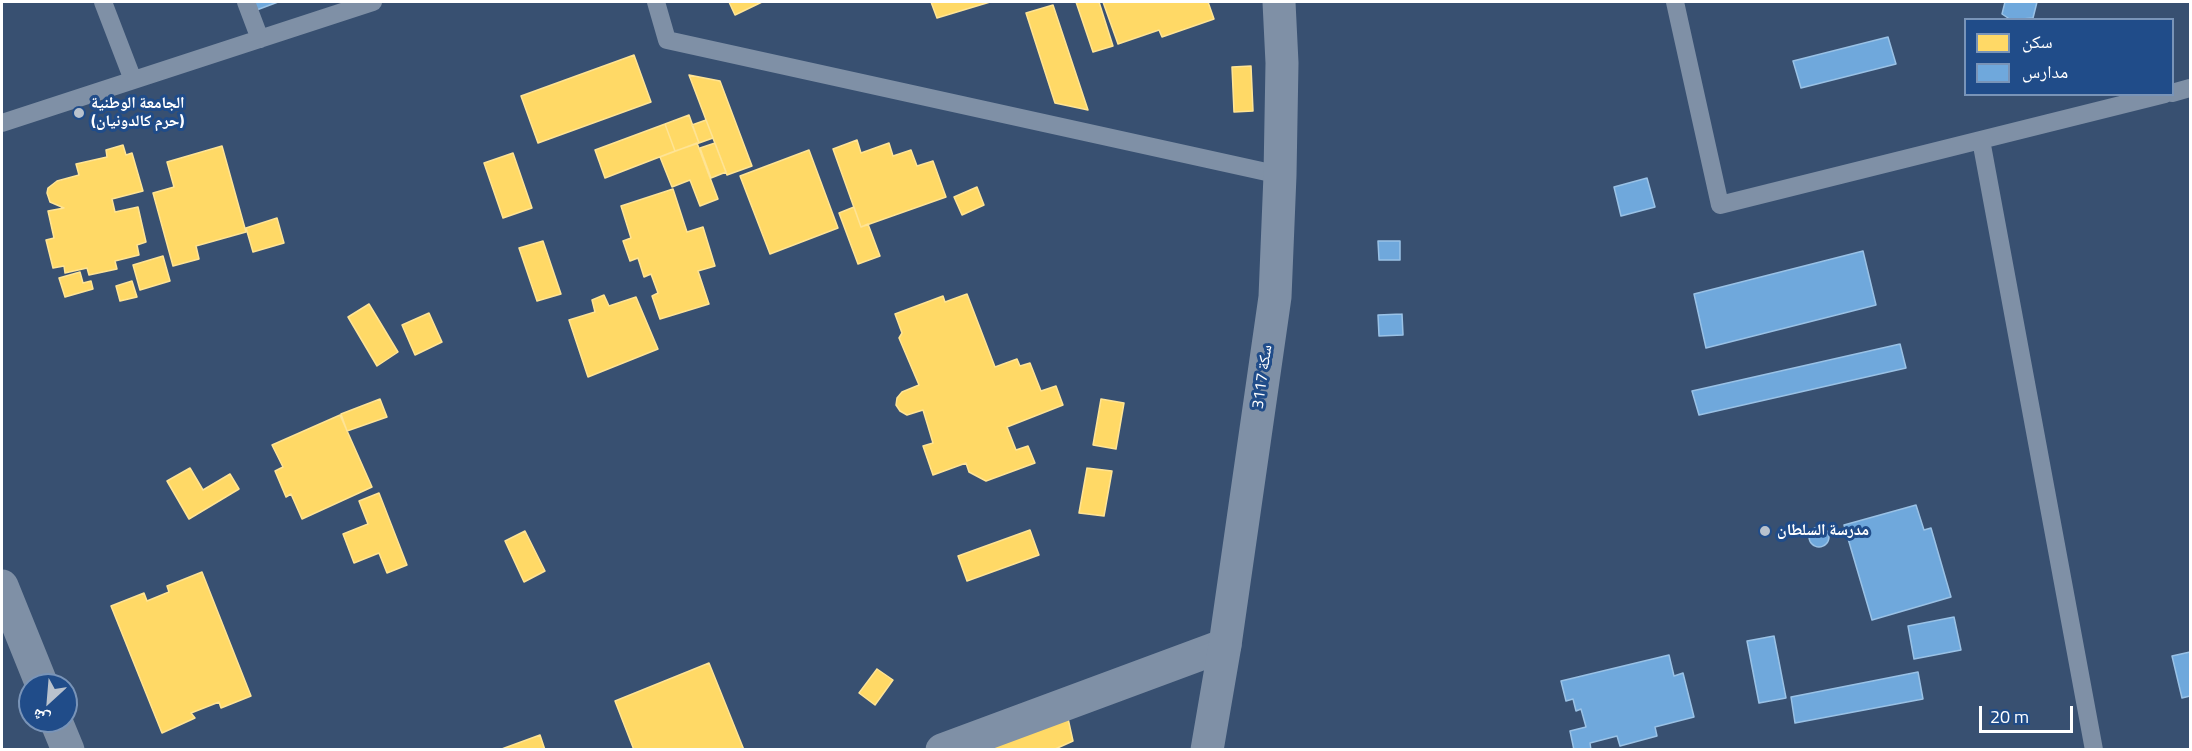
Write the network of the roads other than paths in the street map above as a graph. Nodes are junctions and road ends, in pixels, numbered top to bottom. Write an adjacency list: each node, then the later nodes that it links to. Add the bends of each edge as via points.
1 (103, 2): 8 (lane)
2 (246, 2): 7 (lane)
3 (373, 2): 7 (lane)
4 (656, 2): 14 (lane, via 667,40)
5 (1279, 2): 14 (street, سكة 3117)
6 (1674, 2): 13 (lane, via 1720,205)
7 (260, 39): 8 (lane)
8 (133, 80): 12 (lane)
9 (2190, 88): 10 (lane)
10 (2174, 92)
11 (2157, 96): 13 (lane)
12 (2, 123)
13 (1981, 140): 22 (lane)
14 (1281, 174): 16 (street, سكة 3117, via 1275,297)
15 (2, 586): 17 (street)
16 (1225, 645): 20 (street); 21 (street, سكة 3117)
17 (37, 673)
18 (61, 733): 19 (street)
19 (68, 750)
20 (942, 750)
21 (1207, 750)
22 (2094, 750)

